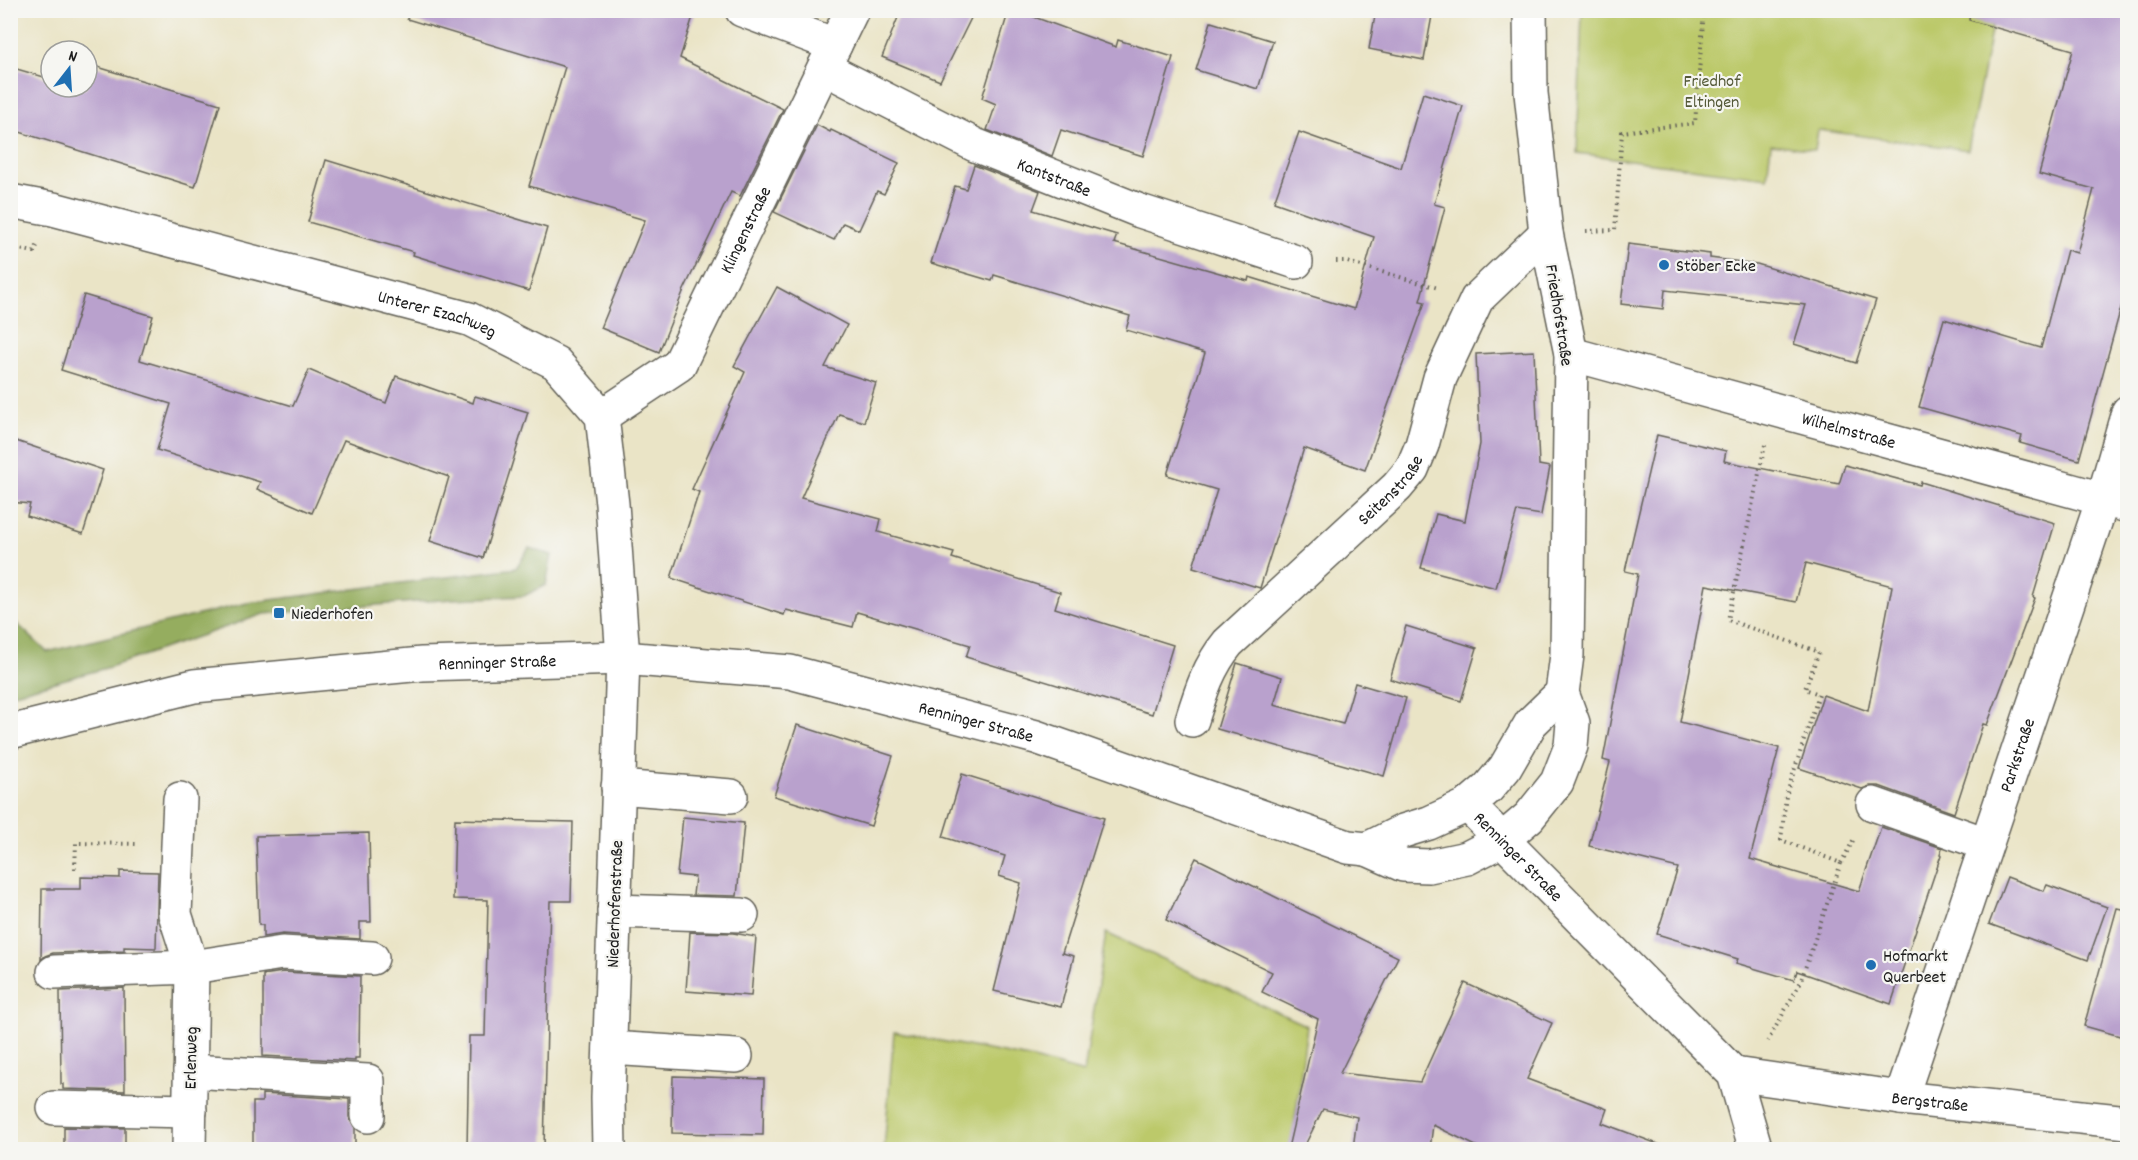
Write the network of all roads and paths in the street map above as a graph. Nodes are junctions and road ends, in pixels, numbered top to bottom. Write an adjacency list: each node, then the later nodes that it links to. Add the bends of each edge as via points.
1 (742, 10): 5 (street, Kantstraße)
2 (852, 10): 5 (street, Klingenstraße)
3 (1530, 10): 7 (street, Friedhofstraße, via 1531,93)
4 (1704, 10): 7 (path, via 1695,123 1622,132 1615,230)
5 (830, 56): 8 (street, Kantstraße, via 975,145 1140,211); 13 (street, Klingenstraße, via 679,365)
6 (10, 201): 13 (street, Unterer Ezachweg, via 469,319 556,363)
7 (1546, 233): 9 (street, Seitenstraße); 10 (street, Friedhofstraße)
8 (1296, 262): 9 (path, via 1344,261)
9 (1477, 299): 17 (street, Seitenstraße, via 1440,378 1412,469 1228,643 1207,676)
10 (1570, 354): 11 (street, Wilhelmstraße); 16 (street, Friedhofstraße, via 1567,655)
11 (1772, 409): 14 (street, Wilhelmstraße); 37 (path, via 1728,620 1819,652 1805,689 1819,694 1786,796 1781,840 1841,863 1800,983)
12 (2127, 412): 14 (street, Parkstraße)
13 (602, 416): 15 (street)
14 (2115, 503): 25 (street, Parkstraße)
15 (623, 658): 18 (street, Renninger Straße, via 422,664 194,686); 19 (street, Niederhofenstraße); 27 (street, Renninger Straße, via 790,672 1036,737 1348,847)
16 (1562, 693): 23 (street, via 1531,723 1505,768); 24 (street, Friedhofstraße, via 1572,734 1557,782 1529,817)
17 (1192, 720)
18 (10, 732)
19 (618, 787): 20 (street); 29 (street, Niederhofenstraße)
20 (731, 796)
21 (180, 799): 26 (street, Erlenweg)
22 (1873, 804): 25 (street)
23 (1468, 805): 24 (street, Renninger Straße); 27 (street, Renninger Straße)
24 (1502, 840): 27 (street, Friedhofstraße, via 1467,858 1429,866 1403,865); 37 (street, Renninger Straße)
25 (1986, 844): 38 (street, Parkstraße)
26 (178, 845): 28 (path, via 76,843); 32 (street, Erlenweg, via 175,914)
27 (1367, 849)
28 (75, 868)
29 (614, 911): 30 (street); 34 (street, Niederhofenstraße)
30 (742, 915)
31 (372, 958): 32 (street, via 282,953)
32 (192, 967): 33 (street); 36 (street, Erlenweg)
33 (54, 972)
34 (610, 1048): 35 (street); 44 (street, Niederhofenstraße)
35 (736, 1056)
36 (190, 1071): 40 (street, Erlenweg); 41 (street, via 368,1081)
37 (1742, 1075): 38 (street, Bergstraße); 45 (street, Renninger Straße)
38 (1901, 1098): 42 (street, Bergstraße)
39 (54, 1108): 40 (street)
40 (190, 1111): 43 (street, Erlenweg)
41 (368, 1116)
42 (2127, 1122)
43 (189, 1149)
44 (609, 1149)
45 (1756, 1149)

